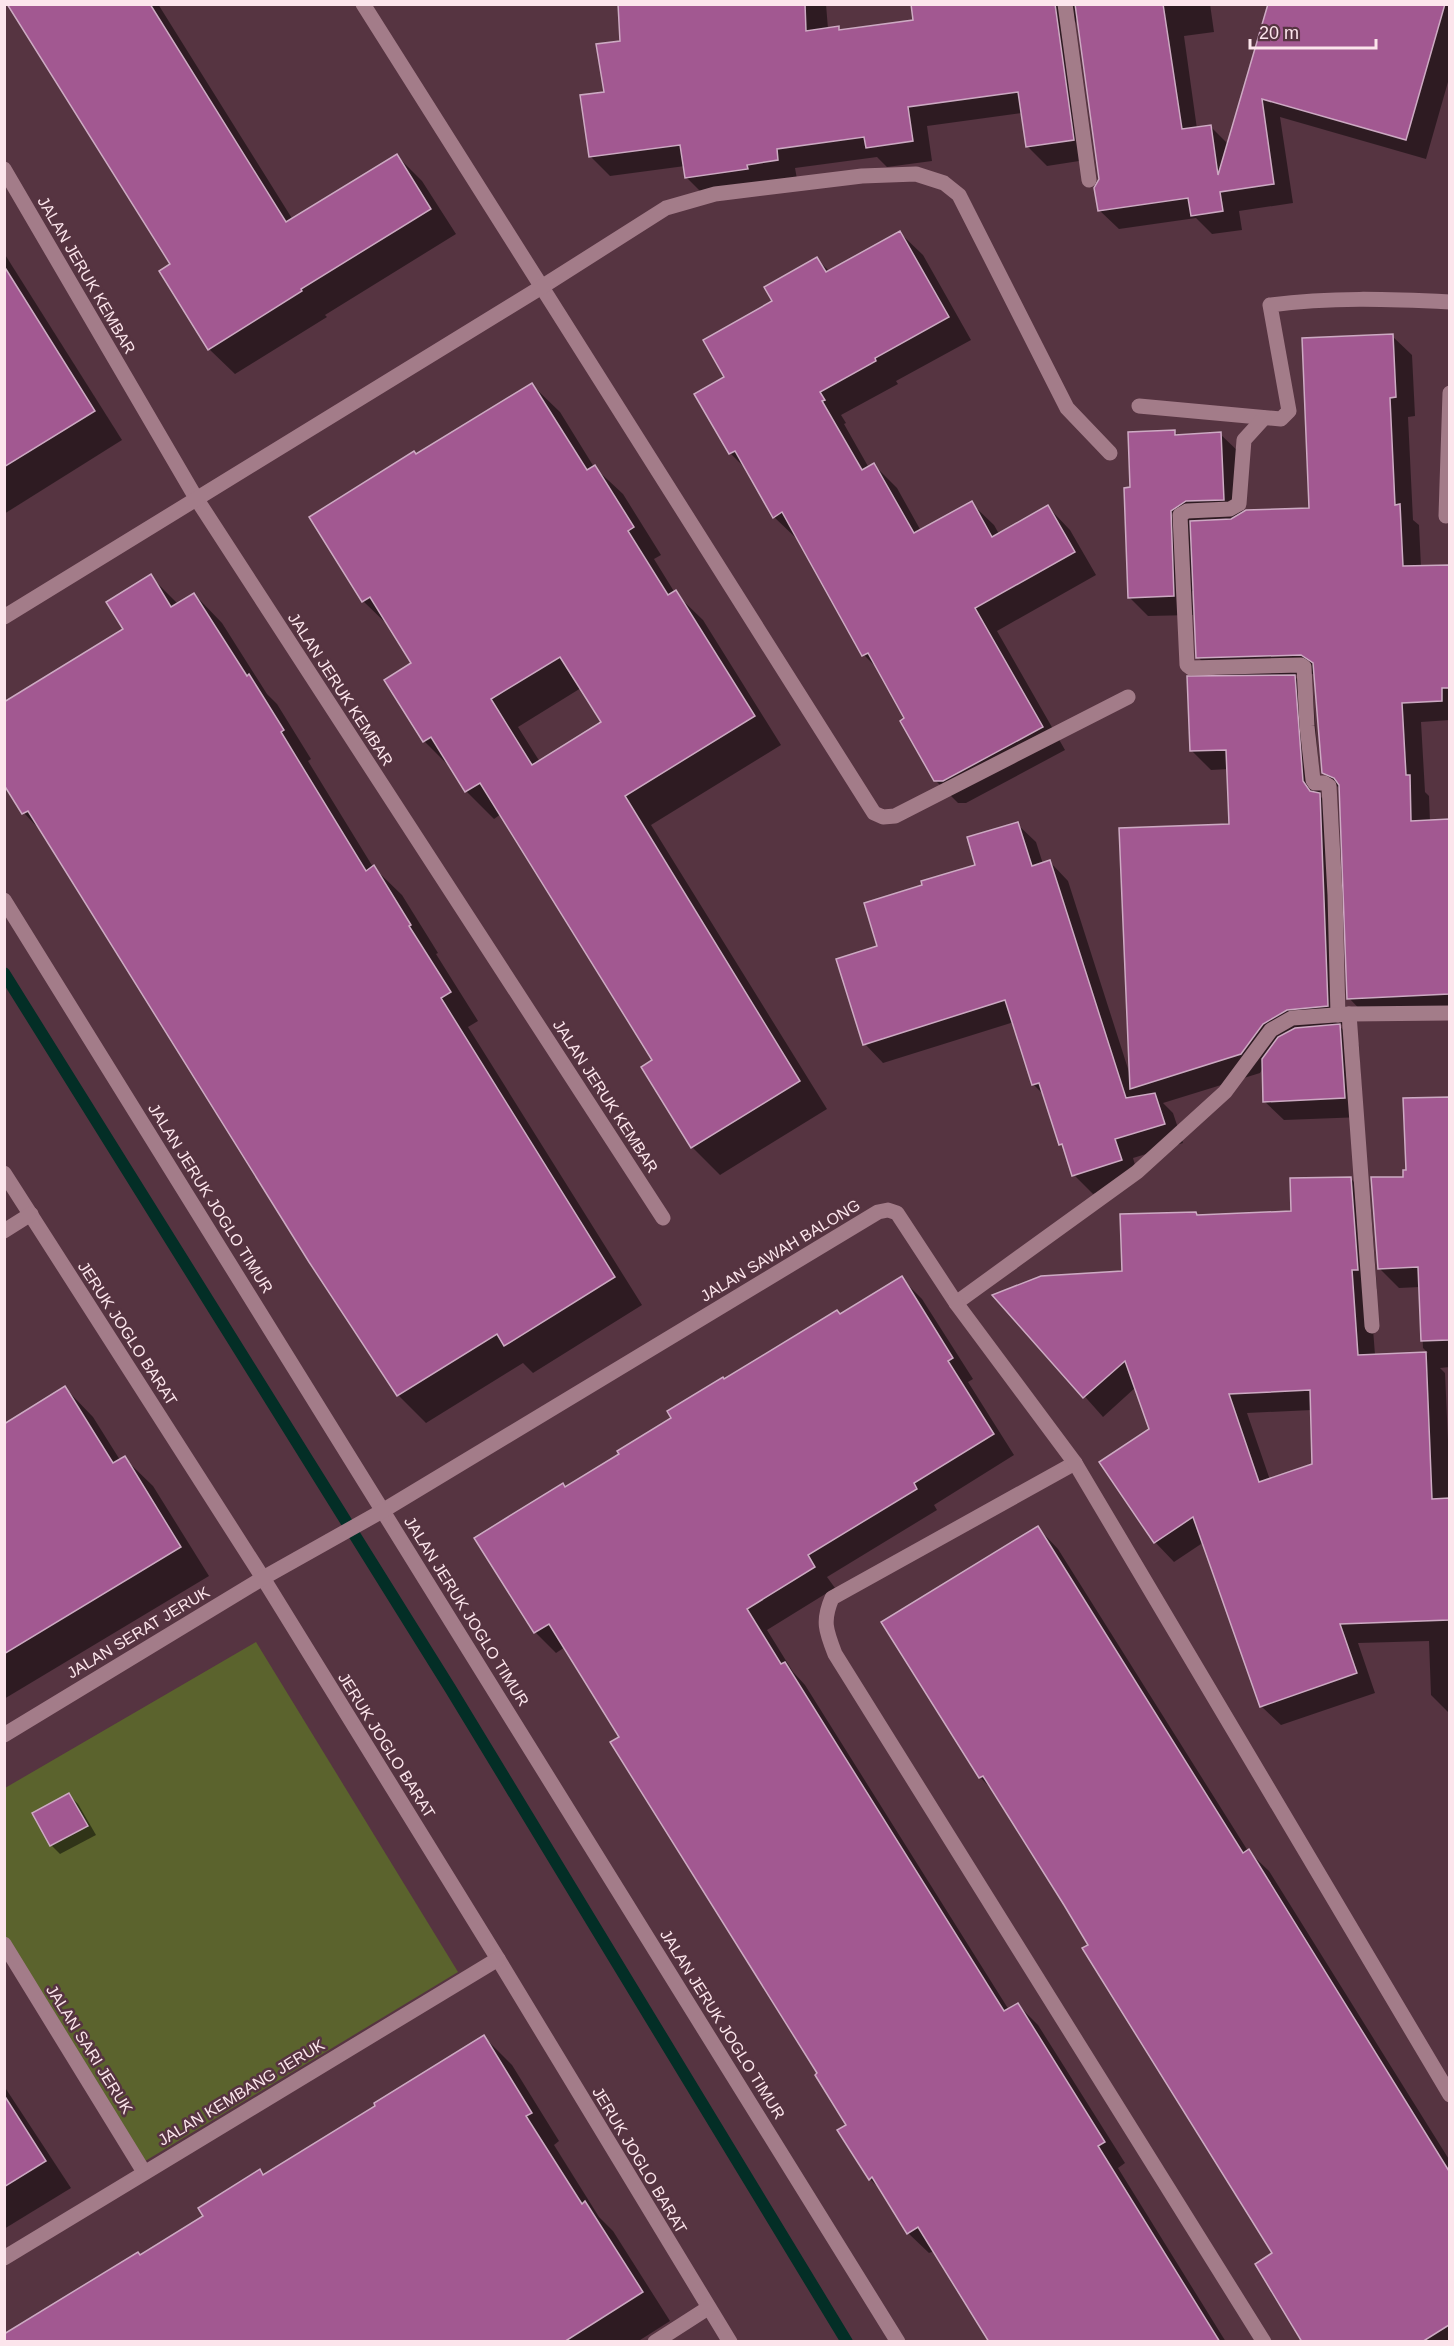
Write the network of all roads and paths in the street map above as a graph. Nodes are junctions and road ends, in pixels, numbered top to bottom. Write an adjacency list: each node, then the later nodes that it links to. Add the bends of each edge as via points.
1 (363, 4): 5 (street)
2 (1065, 4): 4 (street)
3 (4, 169): 11 (street, JALAN JERUK KEMBAR)
4 (1089, 180)
5 (540, 288): 10 (street, via 666,208 715,194 778,185 916,174 944,183 959,195 1067,408); 11 (street); 14 (street, via 874,813 895,816)
6 (1449, 302): 9 (street, via 1363,298 1270,305 1290,411 1281,419)
7 (1449, 393): 12 (street)
8 (1139, 406): 9 (street)
9 (1264, 418): 17 (street, via 1244,440 1239,504 1230,509 1187,511 1180,515 1187,665 1304,667 1313,780 1329,786)
10 (1110, 453)
11 (196, 498): 13 (street); 20 (street, JALAN JERUK KEMBAR)
12 (1446, 516)
13 (4, 617)
14 (1128, 697)
15 (4, 900): 25 (street, JALAN JERUK JOGLO TIMUR)
16 (1449, 1013): 17 (street)
17 (1344, 1015): 22 (street, via 1292,1018 1271,1030 1225,1092 1137,1172); 23 (street)
18 (4, 1173): 19 (street, JERUK JOGLO BARAT)
19 (31, 1214): 21 (street); 27 (street, JERUK JOGLO BARAT)
20 (663, 1218)
21 (4, 1231)
22 (956, 1302): 24 (street); 25 (street, JALAN SAWAH BALONG, via 897,1213 878,1212)
23 (1372, 1326)
24 (1075, 1463): 31 (street); 38 (street, via 832,1598 825,1614 827,1633 835,1654)
25 (384, 1510): 26 (street, JALAN SAWAH BALONG); 37 (street, JALAN JERUK JOGLO TIMUR)
26 (291, 1562): 27 (street, JALAN SERAT JERUK)
27 (263, 1578): 28 (street, JALAN SERAT JERUK); 30 (street, JERUK JOGLO BARAT)
28 (4, 1735)
29 (4, 1944): 32 (street, JALAN SARI JERUK)
30 (498, 1959): 32 (street, JALAN KEMBANG JERUK); 34 (street, JERUK JOGLO BARAT)
31 (1449, 2095)
32 (144, 2172): 33 (street, JALAN KEMBANG JERUK)
33 (4, 2258)
34 (708, 2308): 35 (street); 36 (street, JERUK JOGLO BARAT)
35 (655, 2342)
36 (730, 2342)
37 (898, 2342)
38 (1264, 2342)

